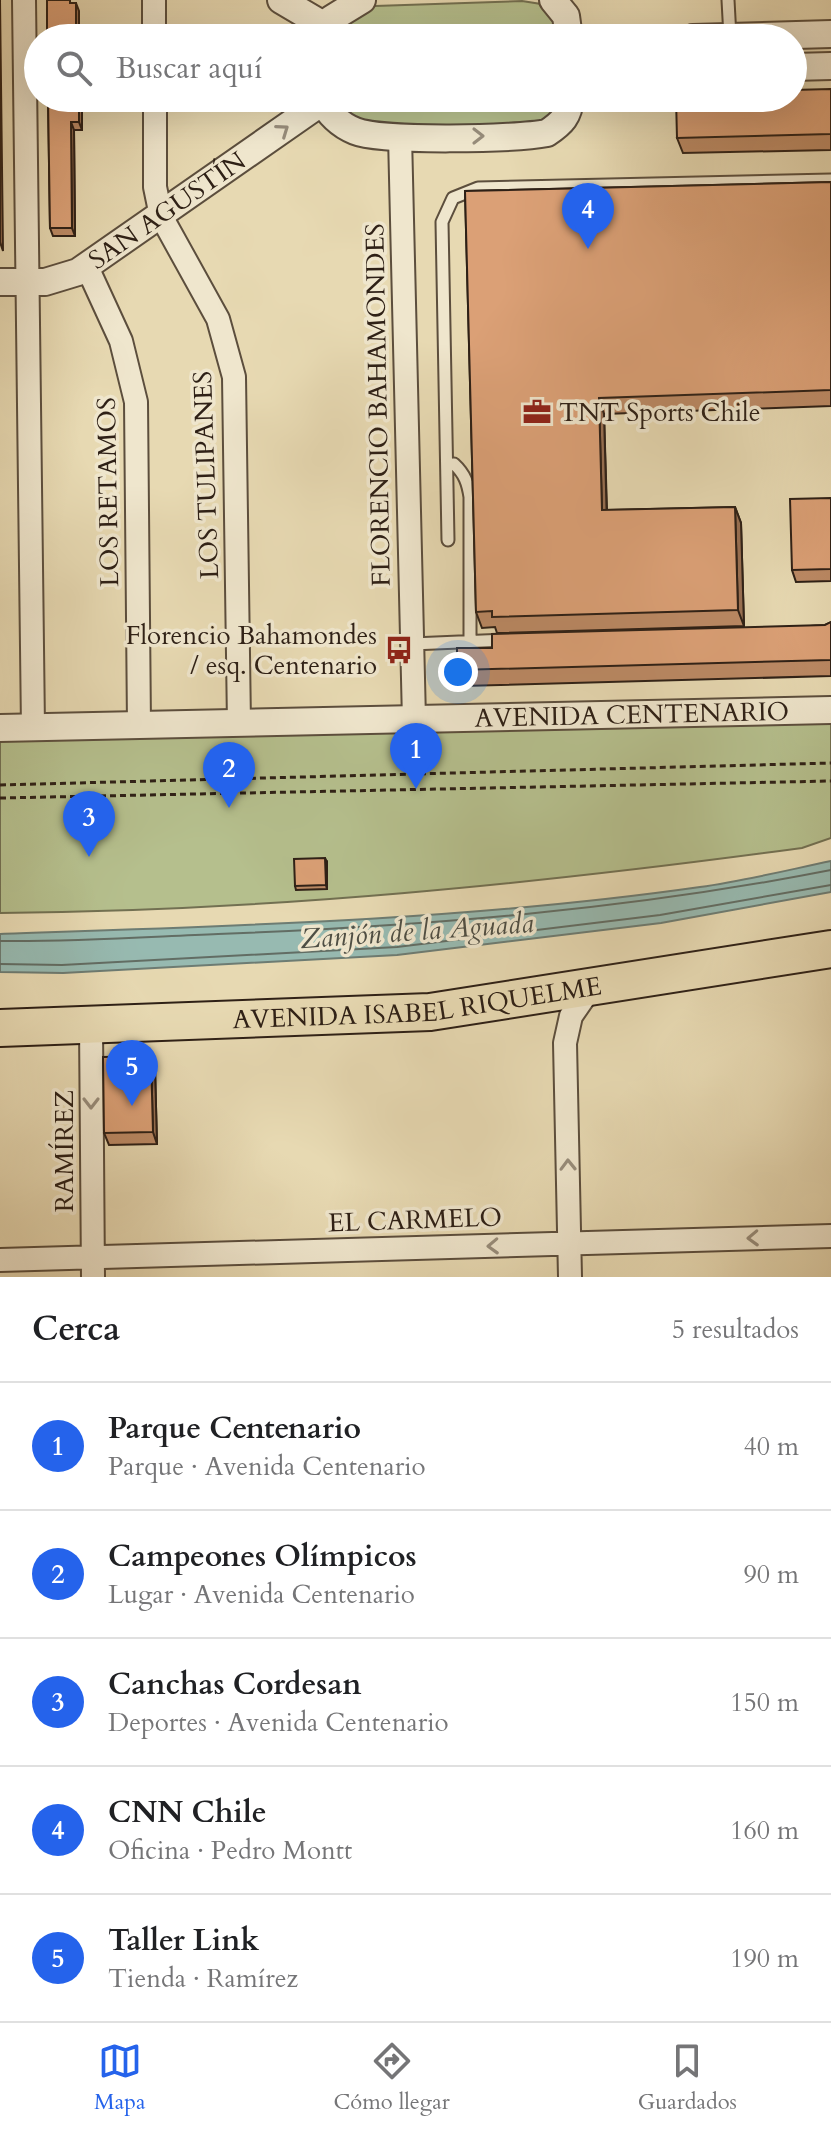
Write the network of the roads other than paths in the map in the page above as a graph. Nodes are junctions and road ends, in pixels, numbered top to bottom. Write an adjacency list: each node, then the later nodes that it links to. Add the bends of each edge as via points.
1 (24, 0): 7 (street)
2 (154, 0): 8 (street)
3 (362, 0): 10 (street, via 344,8)
4 (553, 0): 11 (street)
5 (728, 0): 12 (lane)
6 (286, 2): 9 (street)
7 (24, 24)
8 (154, 24)
9 (312, 24)
10 (329, 24)
11 (567, 24)
12 (729, 24)
13 (807, 51): 14 (street)
14 (831, 66)
15 (25, 112): 24 (street)
16 (155, 112): 22 (street, LOS TULIPANES, via 155,187)
17 (304, 112): 22 (street, SAN AGUSTÍN, one-way to 17)
18 (331, 112): 20 (street, via 355,131)
19 (568, 112): 20 (street, one-way to 19, via 547,133)
20 (400, 136): 30 (street, FLORENCIO BAHAMONDES)
21 (831, 180): 26 (lane, via 478,188 453,198 442,222)
22 (161, 216): 23 (street, SAN AGUSTÍN); 33 (street, LOS TULIPANES, via 218,319 234,377)
23 (87, 267): 24 (street, SAN AGUSTÍN, via 58,280); 34 (street, LOS RETAMOS, via 121,341 136,402)
24 (27, 281): 25 (street, SAN AGUSTÍN); 36 (street)
25 (0, 282)
26 (447, 465): 27 (lane); 29 (lane, via 460,469 470,497)
27 (448, 540)
28 (517, 639): 29 (lane)
29 (470, 640): 30 (lane)
30 (412, 644): 32 (street, FLORENCIO BAHAMONDES)
31 (831, 710): 32 (street, AVENIDA CENTENARIO)
32 (414, 720): 33 (street, AVENIDA CENTENARIO)
33 (239, 724): 34 (street, AVENIDA CENTENARIO)
34 (139, 725): 36 (street, AVENIDA CENTENARIO)
35 (0, 728): 36 (street, AVENIDA CENTENARIO)
36 (33, 728)
37 (831, 949): 38 (highway, AVENIDA ISABEL RIQUELME)
38 (589, 990): 39 (highway, AVENIDA ISABEL RIQUELME, via 430,1012); 42 (street, one-way to 38, via 565,1043 571,1016)
39 (91, 1025): 40 (highway, AVENIDA ISABEL RIQUELME); 44 (street, RAMÍREZ, one-way to 44)
40 (0, 1028)
41 (831, 1236): 42 (street, EL CARMELO, one-way to 42)
42 (569, 1243): 44 (street, EL CARMELO, one-way to 44); 45 (street)
43 (0, 1260): 44 (street, EL CARMELO)
44 (93, 1267)
45 (570, 1277)

